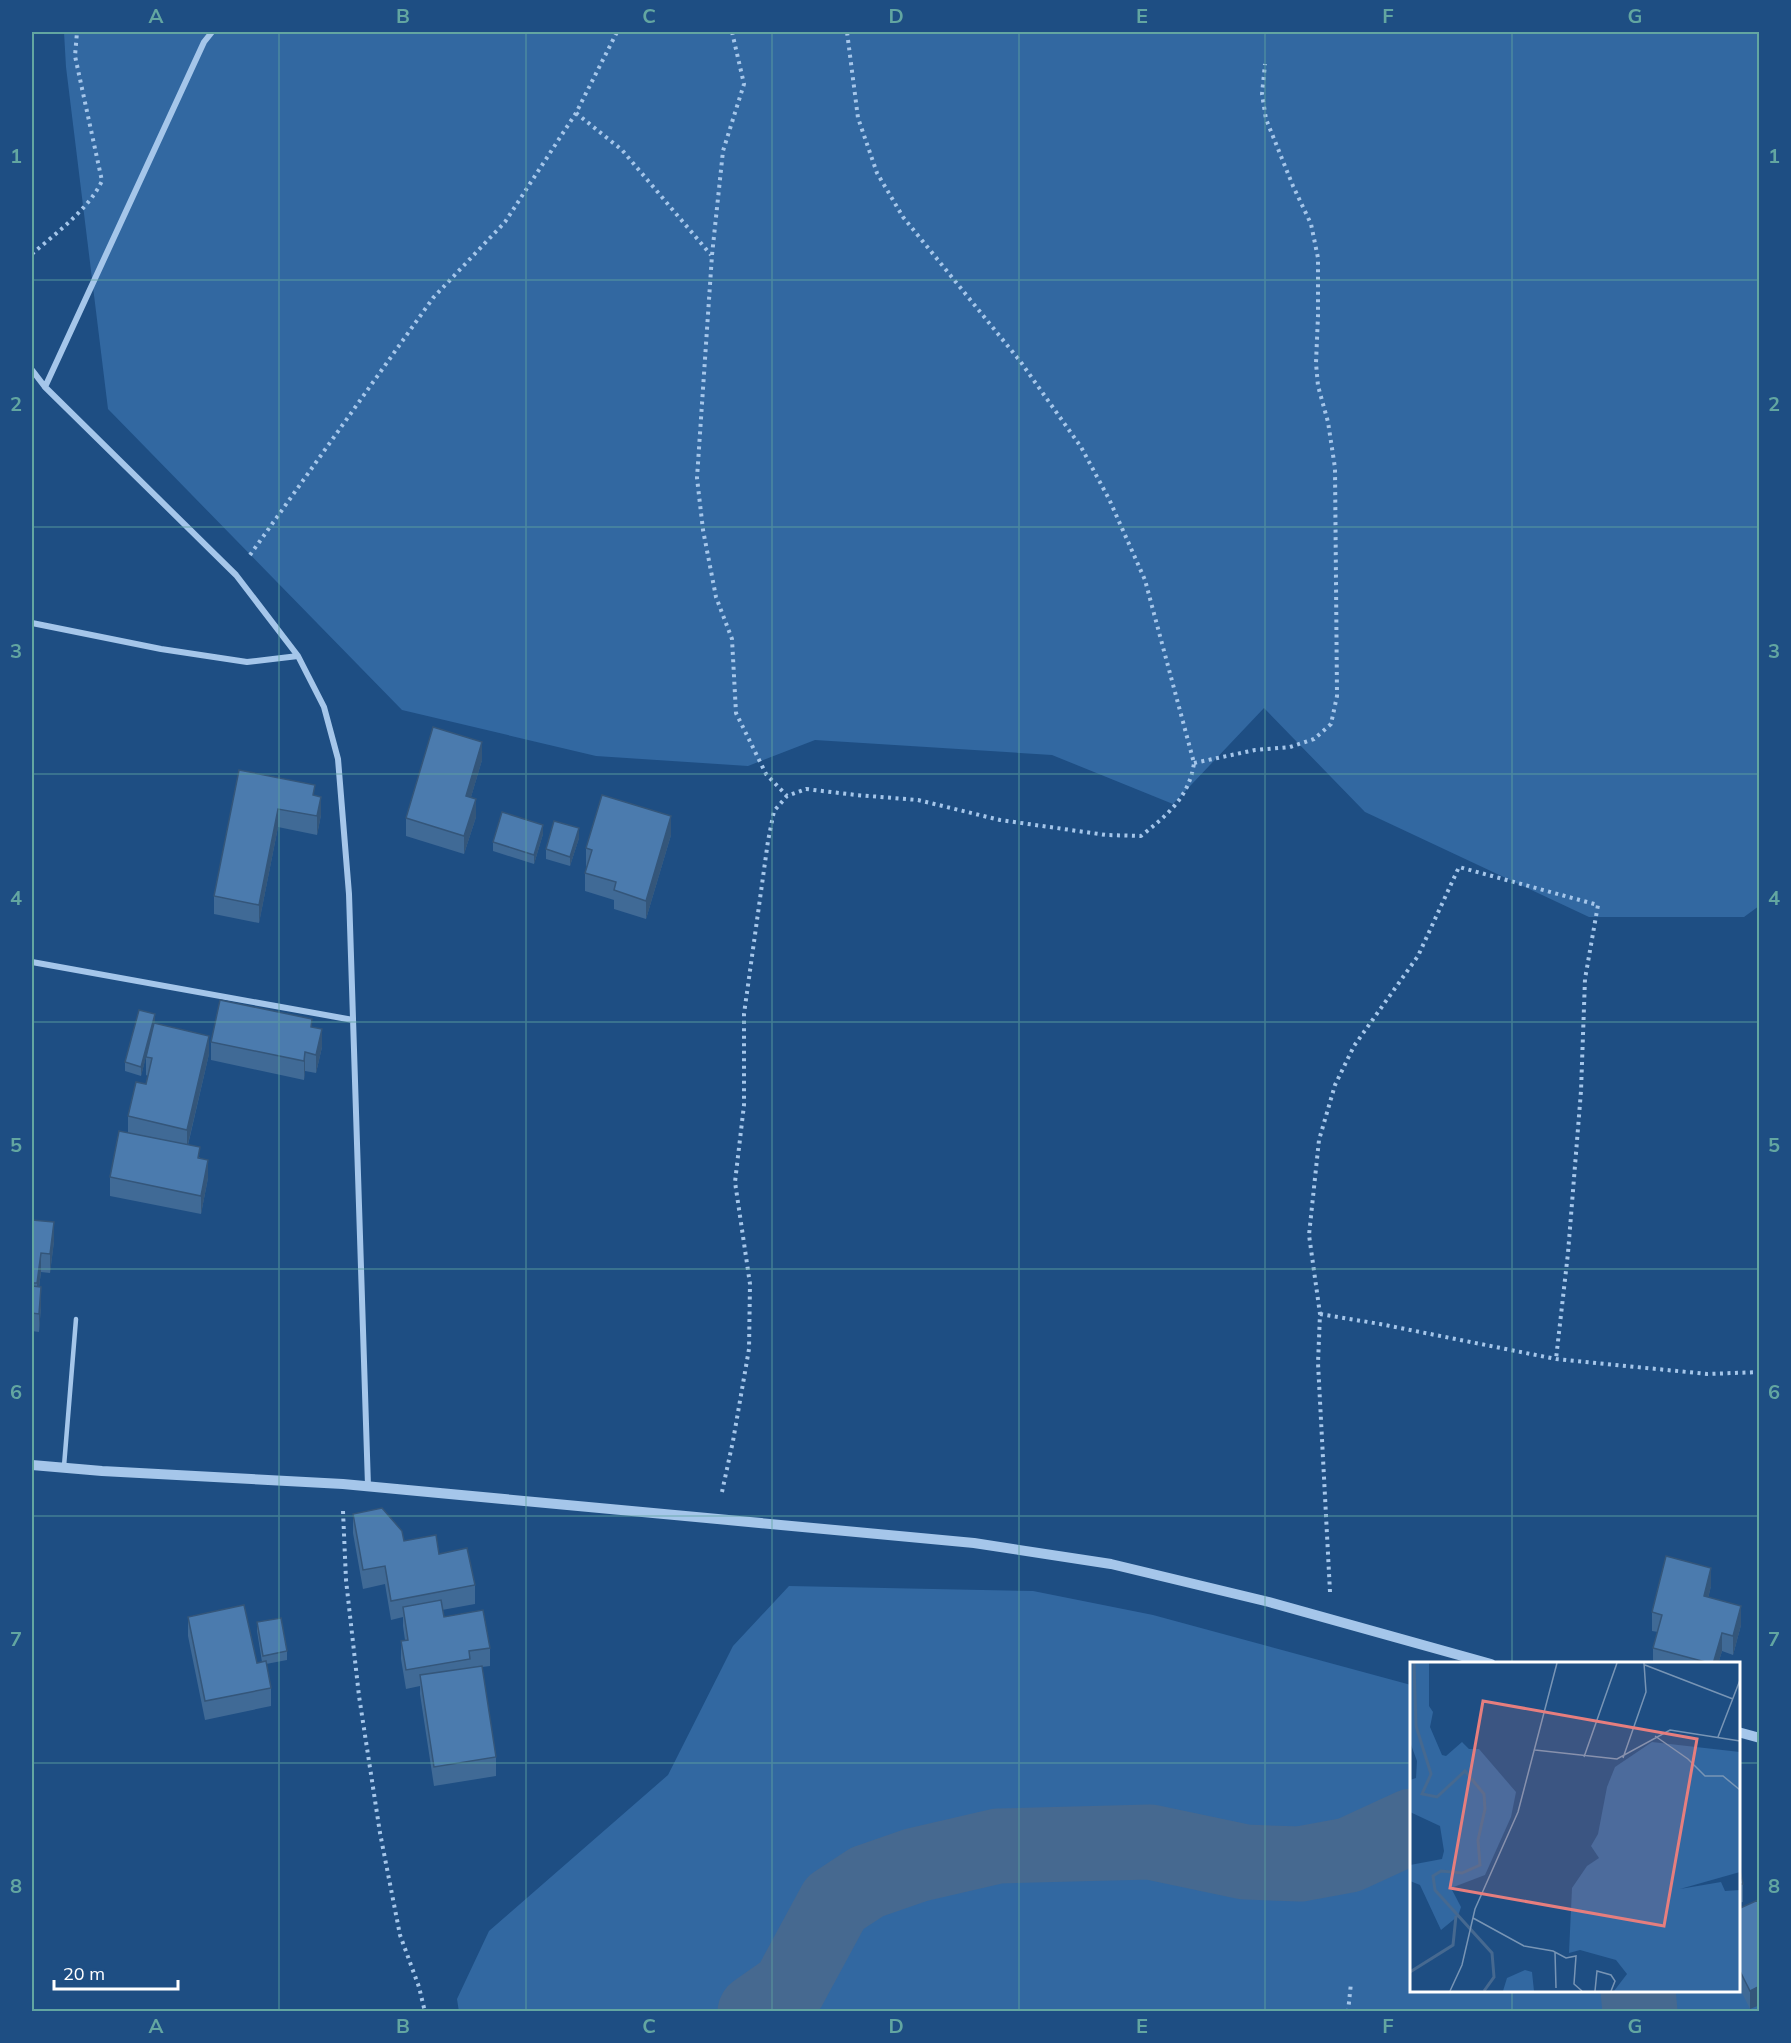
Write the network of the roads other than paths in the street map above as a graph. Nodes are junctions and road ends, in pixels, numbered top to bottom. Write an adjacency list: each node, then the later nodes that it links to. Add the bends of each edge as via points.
1 (212, 32): 3 (street)
2 (32, 370): 3 (street)
3 (45, 387): 5 (street, via 236,575)
4 (32, 623): 5 (street, via 248,662)
5 (298, 656): 7 (street, via 324,706 338,759 350,894)
6 (32, 962): 7 (street)
7 (353, 1020): 11 (street)
8 (76, 1319): 10 (lane)
9 (32, 1466): 10 (street)
10 (63, 1468): 11 (street)
11 (368, 1486): 12 (street, via 974,1543 1111,1564 1269,1602)
12 (1484, 1662)
13 (1740, 1733): 14 (street)
14 (1760, 1738)

